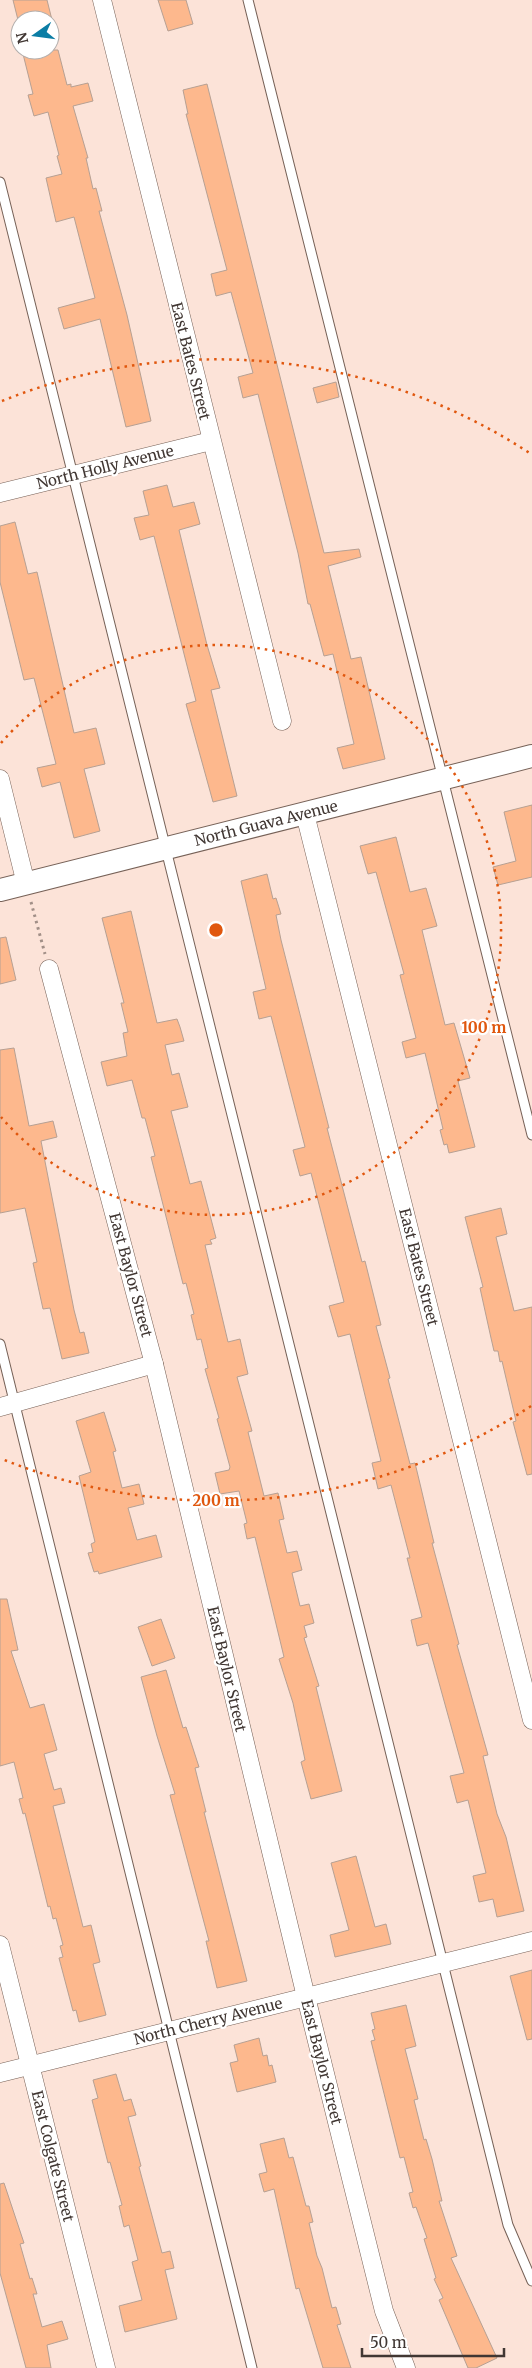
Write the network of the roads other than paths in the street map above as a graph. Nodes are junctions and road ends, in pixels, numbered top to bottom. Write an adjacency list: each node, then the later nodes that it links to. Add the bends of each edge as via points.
1 (102, 0): 4 (street, East Bates Street)
2 (248, 0): 9 (lane)
3 (0, 182): 5 (lane)
4 (211, 441): 5 (street, North Holly Avenue); 7 (street, East Bates Street)
5 (74, 475): 6 (street, North Holly Avenue); 12 (lane)
6 (0, 493)
7 (282, 721)
8 (532, 756): 9 (street, North Guava Avenue)
9 (443, 778): 11 (street, North Guava Avenue); 16 (lane)
10 (0, 779): 13 (street)
11 (305, 814): 12 (street, North Guava Avenue); 20 (street, East Bates Street)
12 (165, 849): 13 (street, North Guava Avenue); 23 (lane)
13 (26, 884): 14 (street, North Guava Avenue)
14 (0, 890)
15 (49, 969): 18 (street, East Baylor Street)
16 (532, 1135)
17 (0, 1344): 19 (lane)
18 (154, 1364): 19 (street); 24 (street, East Baylor Street)
19 (8, 1405): 25 (lane)
20 (532, 1720)
21 (532, 1941): 23 (street, North Cherry Avenue)
22 (0, 1945): 26 (street, East Colgate Street)
23 (444, 1963): 24 (street, North Cherry Avenue); 28 (lane, via 508,2225)
24 (306, 1997): 25 (street, North Cherry Avenue); 31 (street, East Baylor Street, via 384,2311)
25 (168, 2031): 26 (street, North Cherry Avenue); 30 (lane)
26 (30, 2066): 27 (street, North Cherry Avenue); 29 (street, East Colgate Street)
27 (0, 2073)
28 (532, 2281)
29 (106, 2368)
30 (252, 2368)
31 (406, 2368)

